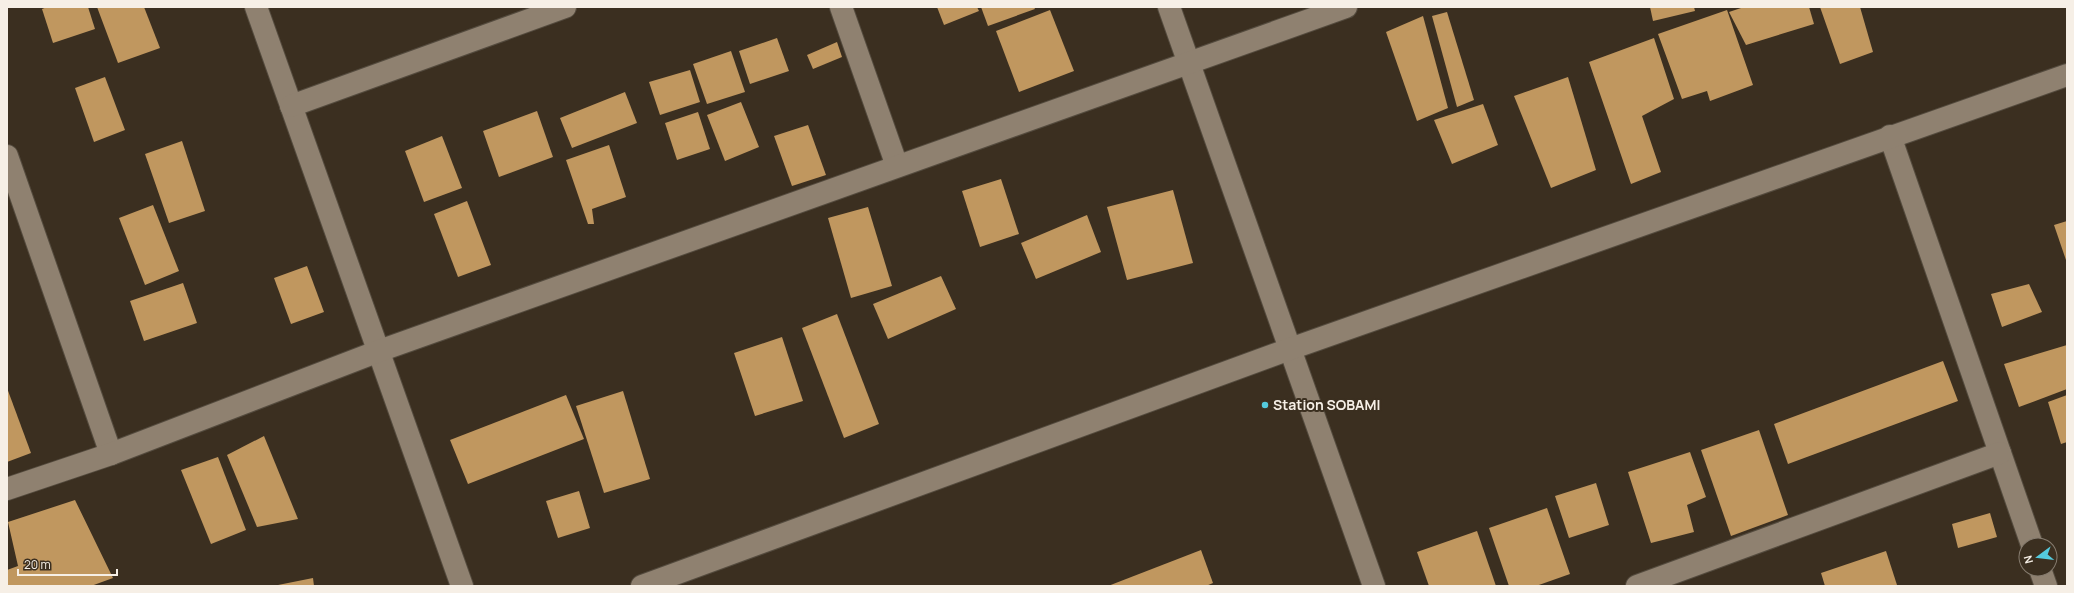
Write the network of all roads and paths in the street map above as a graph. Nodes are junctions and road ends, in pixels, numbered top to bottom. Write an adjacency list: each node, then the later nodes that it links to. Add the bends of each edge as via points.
1 (256, 7): 8 (street)
2 (565, 7): 8 (street)
3 (840, 7): 11 (street)
4 (1170, 7): 6 (street)
5 (1346, 7): 6 (street)
6 (1189, 62): 11 (street); 12 (street)
7 (2067, 75): 9 (street)
8 (292, 106): 13 (street)
9 (1890, 136): 12 (street); 14 (street)
10 (7, 156): 15 (street)
11 (897, 166): 13 (street)
12 (1290, 349): 19 (street); 20 (street)
13 (379, 351): 15 (street); 18 (street)
14 (2000, 453): 17 (street); 21 (street)
15 (111, 454): 16 (street)
16 (7, 489)
17 (2029, 537)
18 (462, 586)
19 (642, 586)
20 (1374, 586)
21 (1637, 586)

